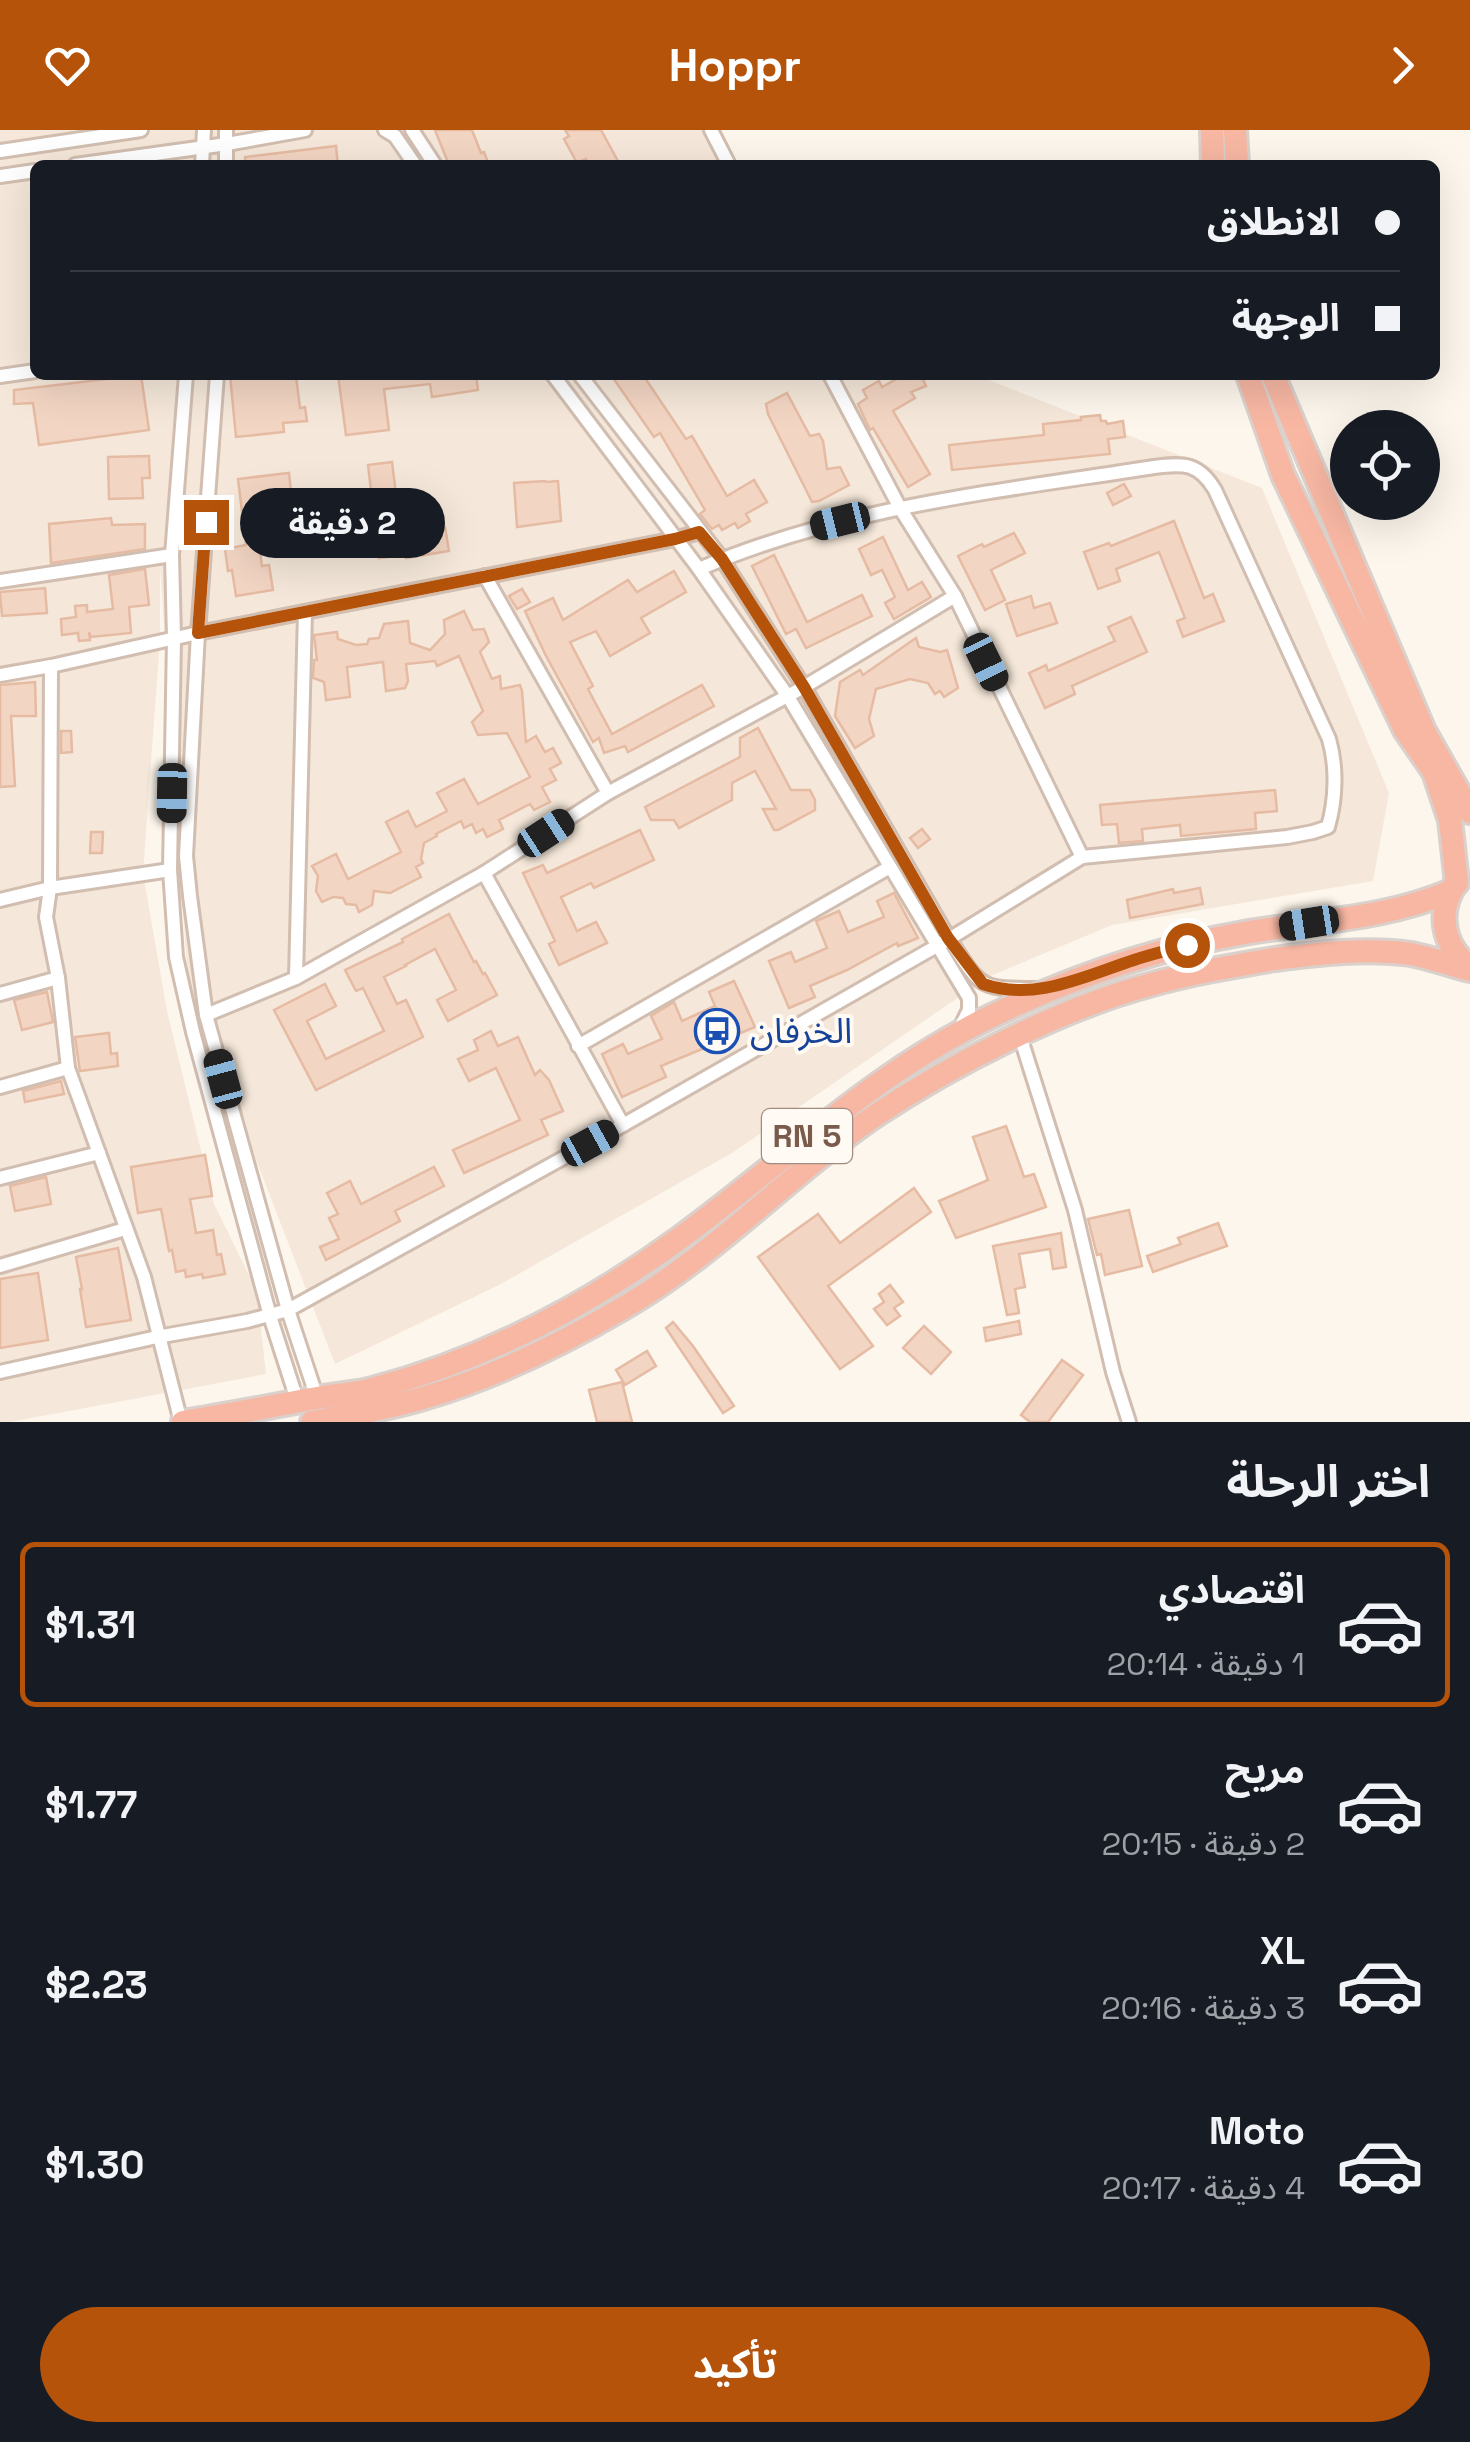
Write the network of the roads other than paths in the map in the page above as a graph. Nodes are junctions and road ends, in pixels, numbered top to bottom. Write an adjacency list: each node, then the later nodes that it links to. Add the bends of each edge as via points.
1 (141, 130): 11 (street)
2 (204, 130): 10 (street)
3 (305, 130): 9 (street)
4 (385, 130): 14 (street)
5 (412, 130): 15 (street)
6 (711, 130): 16 (street)
7 (1212, 130): 17 (highway)
8 (1235, 130): 18 (highway)
9 (227, 137): 10 (street)
10 (204, 147): 12 (street); 13 (street)
11 (0, 150)
12 (111, 160)
13 (203, 160)
14 (412, 160)
15 (432, 160)
16 (726, 160)
17 (1213, 160)
18 (1238, 160)
19 (30, 172): 20 (street)
20 (0, 176)
21 (30, 372): 22 (street)
22 (0, 376)
23 (186, 380): 33 (street)
24 (216, 380): 40 (street)
25 (557, 380): 32 (street)
26 (584, 380): 31 (street)
27 (833, 380): 30 (street)
28 (1250, 380): 52 (highway, via 1283,475 1405,730 1434,772)
29 (1274, 380): 47 (highway, via 1424,731)
30 (900, 508): 34 (street, via 815,527); 38 (street); 48 (street, via 1168,465 1196,468 1215,490 1330,739 1335,758 1328,826 1287,837)
31 (699, 532): 32 (street); 34 (street)
32 (675, 539): 35 (street); 36 (street)
33 (172, 555): 37 (street); 41 (street)
34 (722, 559): 35 (street); 44 (street)
35 (699, 568): 45 (street)
36 (485, 576): 39 (street); 46 (street)
37 (0, 582)
38 (954, 596): 44 (street); 48 (street)
39 (305, 612): 40 (street); 58 (street)
40 (198, 633): 41 (street); 61 (street, via 186,856)
41 (174, 638): 42 (street); 50 (street)
42 (51, 666): 43 (street); 53 (street)
43 (0, 675)
44 (804, 687): 45 (street); 55 (street)
45 (787, 694): 46 (street); 49 (street)
46 (608, 793): 51 (street)
47 (1470, 812)
48 (1082, 857): 55 (street)
49 (890, 867): 55 (street); 64 (street)
50 (170, 870): 53 (street); 73 (street, via 176,957)
51 (484, 873): 58 (street); 64 (street)
52 (1459, 881): 56 (highway, via 1444,910 1446,936); 59 (highway, RN 5, via 1428,901 1187,945)
53 (50, 888): 54 (street); 57 (street, via 46,917)
54 (0, 900)
55 (942, 942): 59 (street, via 983,984); 62 (street, via 969,998); 67 (street)
56 (1470, 969): 63 (highway, RN 5, via 1390,952 1248,963 1146,985)
57 (58, 978): 60 (street); 65 (street)
58 (296, 978): 61 (street)
59 (1049, 990): 62 (highway, RN 5)
60 (0, 994)
61 (206, 1016): 72 (street)
62 (956, 1034): 76 (highway, RN 5, via 854,1100 679,1238 534,1327 414,1377)
63 (1020, 1036): 76 (highway, RN 5, via 878,1114 664,1282 569,1338 422,1398); 78 (street, via 1075,1210)
64 (578, 1046): 67 (street)
65 (68, 1068): 66 (street); 68 (street)
66 (0, 1087)
67 (623, 1124): 72 (street)
68 (98, 1153): 69 (street); 70 (street)
69 (0, 1178)
70 (125, 1229): 71 (street); 74 (street)
71 (0, 1266)
72 (288, 1310): 73 (street); 76 (street)
73 (270, 1316): 74 (street); 76 (street)
74 (158, 1337): 75 (street); 77 (street)
75 (0, 1372)
76 (309, 1408): 77 (highway, RN 5)
77 (182, 1422)
78 (1129, 1422)

